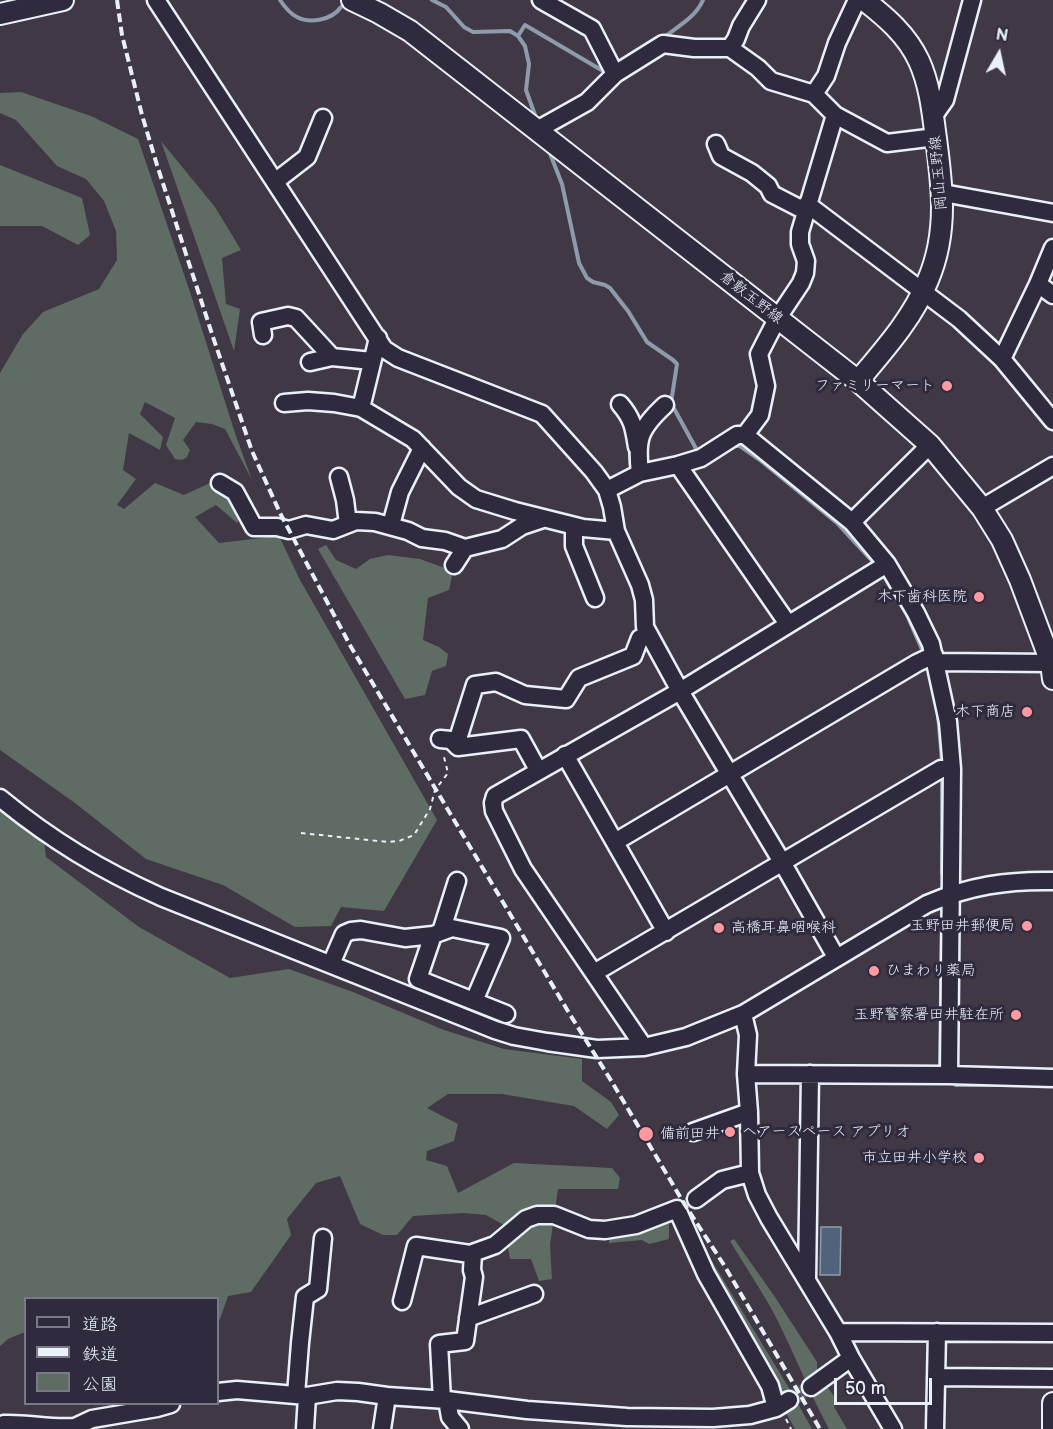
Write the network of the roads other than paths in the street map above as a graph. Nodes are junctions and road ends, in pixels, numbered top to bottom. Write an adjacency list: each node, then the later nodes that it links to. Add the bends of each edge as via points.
1 (156, 0): 19 (street)
2 (352, 0): 16 (main road, 倉敷玉野線, via 410,31)
3 (541, 0): 11 (street, via 592,29)
4 (757, 0): 10 (street)
5 (857, 0): 12 (street, via 826,76)
6 (864, 0): 14 (main road, 岡山玉野線, via 905,37 919,60 929,88)
7 (972, 0): 14 (street, via 945,100)
8 (49, 1): 9 (main road)
9 (0, 14)
10 (730, 48): 11 (street, via 663,44); 12 (street, via 771,81)
11 (615, 75): 16 (street, via 587,102)
12 (814, 93): 13 (street)
13 (835, 115): 17 (street, via 887,143); 21 (street)
14 (933, 117): 17 (main road, 岡山玉野線)
15 (323, 118): 19 (street, via 307,156)
16 (537, 130): 27 (main road, 倉敷玉野線)
17 (936, 137): 20 (main road, 岡山玉野線)
18 (716, 144): 21 (street, via 721,156 752,173 772,194)
19 (276, 181): 29 (street)
20 (943, 193): 22 (street); 25 (main road, 岡山玉野線, via 936,259)
21 (806, 207): 25 (street); 27 (street, via 800,232 805,273)
22 (1053, 213)
23 (1053, 248): 24 (street)
24 (1038, 284): 26 (street); 31 (street)
25 (923, 292): 31 (street); 34 (main road, 岡山玉野線, via 909,317)
26 (1053, 295)
27 (777, 319): 34 (main road, 倉敷玉野線); 40 (street, via 759,354 766,386 760,415)
28 (263, 334): 30 (street, via 261,322 296,318)
29 (378, 338): 32 (street); 49 (street, via 384,349 398,358 542,414)
30 (332, 357): 32 (street); 33 (street)
31 (1002, 359): 39 (street)
32 (372, 361): 38 (street)
33 (310, 362)
34 (858, 381): 41 (main road, 倉敷玉野線)
35 (284, 403): 38 (street, via 308,401)
36 (620, 404): 43 (street, via 634,425)
37 (665, 405): 43 (street, via 650,419)
38 (361, 408): 42 (street)
39 (1053, 421)
40 (745, 435): 44 (street, via 737,435 701,458); 52 (street)
41 (930, 445): 50 (main road, 倉敷玉野線); 52 (street)
42 (422, 448): 51 (street, via 476,499); 54 (street, via 400,492)
43 (637, 451): 46 (street)
44 (678, 465): 46 (street); 61 (street)
45 (1053, 466): 50 (street)
46 (640, 473): 49 (street)
47 (339, 477): 53 (street)
48 (220, 483): 53 (street, via 235,492 254,527 289,530 306,525 333,530)
49 (607, 489): 56 (street)
50 (982, 508): 64 (main road, 倉敷玉野線, via 1020,580)
51 (543, 519): 55 (street); 57 (street, via 502,538)
52 (852, 522): 58 (street)
53 (348, 524): 54 (street, via 356,521)
54 (391, 525): 57 (street, via 422,538)
55 (574, 526): 56 (street); 60 (street, via 574,546)
56 (616, 531): 62 (street, via 640,585)
57 (465, 548): 59 (street)
58 (887, 564): 61 (street); 63 (street, via 932,644)
59 (454, 565)
60 (595, 598)
61 (788, 624): 65 (street)
62 (649, 634): 65 (street); 68 (street, via 640,638 633,657 579,678 566,699 525,695 496,682 475,685 448,742 458,747 521,739)
63 (935, 659): 64 (street); 67 (street, via 948,722); 69 (street, via 917,663)
64 (1052, 668)
65 (680, 691): 66 (street); 69 (street)
66 (565, 755): 68 (street); 71 (street)
67 (952, 769): 72 (street, via 941,769); 75 (street)
68 (538, 770): 80 (street, via 495,796 494,811 523,869)
69 (729, 774): 71 (street); 72 (street)
70 (0, 798): 79 (street, via 59,842 125,880)
71 (615, 842): 76 (street)
72 (782, 862): 76 (street); 78 (street)
73 (457, 881): 77 (street)
74 (1053, 881): 75 (street, via 989,884)
75 (950, 894): 78 (street); 87 (street)
76 (666, 932): 80 (street)
77 (437, 934): 79 (street, via 405,938 351,931 344,934); 81 (street, via 418,979); 81 (street, via 452,928 501,938)
78 (836, 957): 83 (street)
79 (331, 964): 84 (street, via 514,1036 597,1049)
80 (594, 973): 84 (street)
81 (474, 1001): 82 (street)
82 (506, 1014)
83 (743, 1014): 84 (street, via 686,1037); 85 (street, via 748,1035)
84 (644, 1047)
85 (746, 1074): 86 (street); 89 (street)
86 (810, 1074): 87 (street); 95 (street)
87 (948, 1074): 88 (street)
88 (1053, 1078)
89 (749, 1112): 90 (street); 91 (street)
90 (693, 1132)
91 (750, 1173): 92 (street, via 722,1180); 95 (street, via 769,1218)
92 (696, 1199)
93 (323, 1238): 107 (street, via 318,1289 305,1297 300,1343)
94 (473, 1253): 97 (street, via 416,1246); 98 (street); 109 (street, via 495,1245 537,1215 554,1215 588,1229 605,1230 636,1225 677,1209 706,1274 783,1404 750,1415 627,1417)
95 (807, 1281): 99 (street)
96 (534, 1294): 98 (street)
97 (402, 1301)
98 (468, 1318): 109 (street, via 465,1341 439,1344)
99 (838, 1332): 100 (street); 102 (street)
100 (937, 1332): 101 (street); 103 (street)
101 (1053, 1333)
102 (851, 1358): 105 (street); 118 (street)
103 (936, 1377): 104 (street); 119 (street)
104 (1053, 1378)
105 (811, 1387)
106 (219, 1392): 107 (street)
107 (302, 1396): 108 (street, via 337,1391); 115 (street)
108 (387, 1396): 109 (street); 116 (street)
109 (444, 1400): 117 (street)
110 (1053, 1403): 120 (main road)
111 (168, 1405): 113 (street, via 92,1419)
112 (2, 1424): 113 (street); 114 (street)
113 (75, 1428)
114 (23, 1429)
115 (305, 1429)
116 (382, 1429)
117 (460, 1429)
118 (893, 1429)
119 (934, 1429)
120 (1053, 1429)

